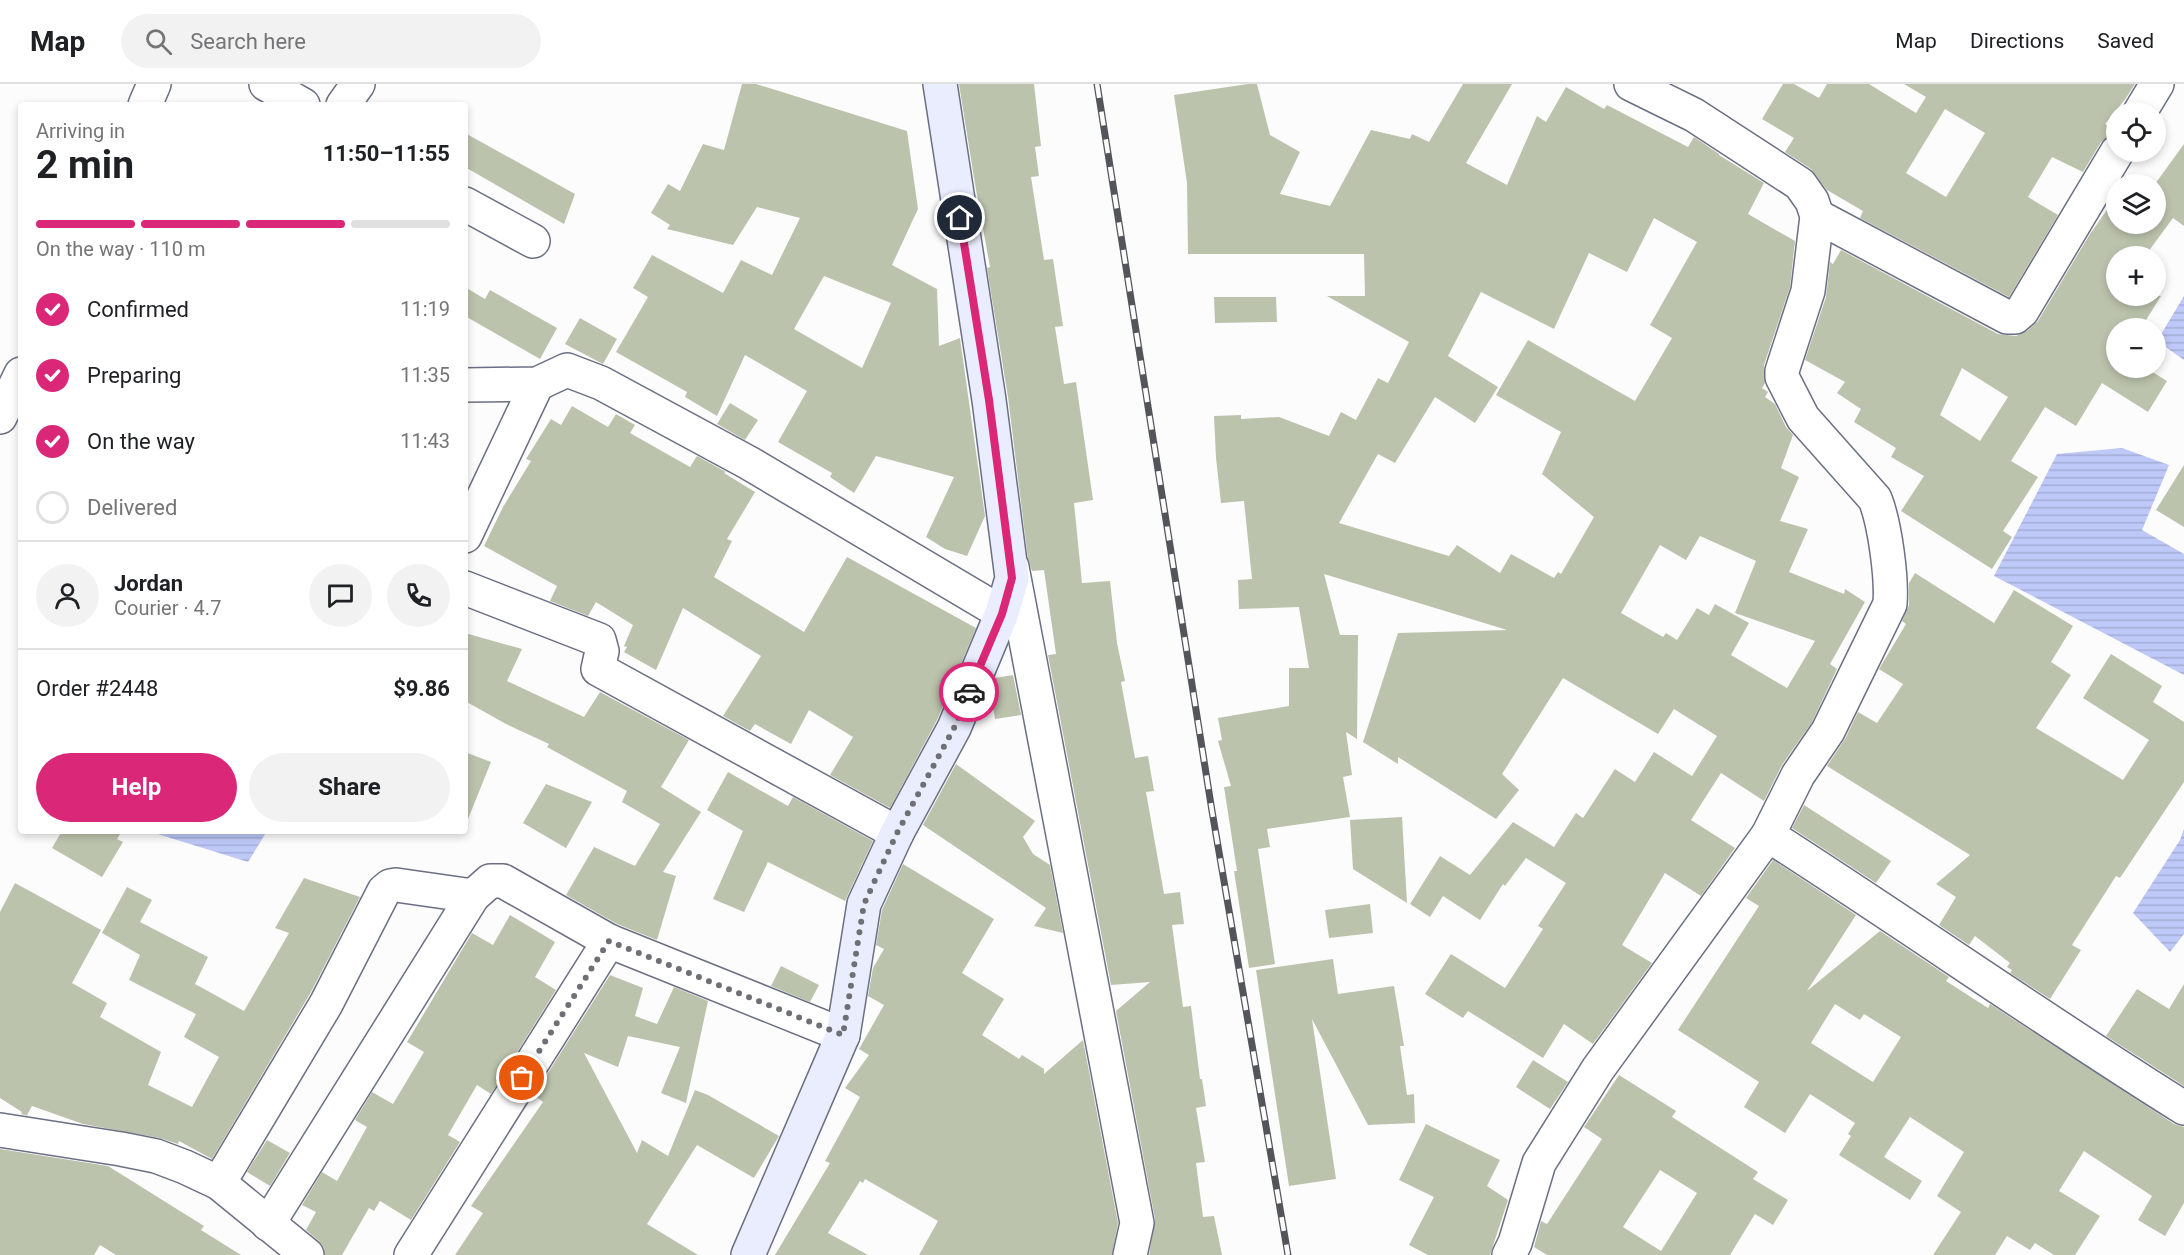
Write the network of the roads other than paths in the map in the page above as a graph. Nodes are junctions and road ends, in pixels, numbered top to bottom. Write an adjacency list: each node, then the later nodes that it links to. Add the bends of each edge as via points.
1 (154, 84): 7 (street)
2 (266, 84): 8 (street)
3 (358, 84): 9 (street)
4 (940, 84): 20 (street)
5 (1631, 84): 13 (street, via 1694,116 1800,184)
6 (2157, 84): 10 (street)
7 (145, 102)
8 (298, 102)
9 (345, 102)
10 (2146, 102)
11 (2111, 162): 13 (street, via 2022,312 2015,317)
12 (468, 206): 14 (street)
13 (1817, 216): 24 (street, via 1808,291 1782,377 1803,418 1875,499 1881,516 1890,604 1828,731 1798,775)
14 (533, 241)
15 (18, 380): 18 (street)
16 (537, 384): 17 (street); 19 (street); 22 (street, via 567,370 601,383 749,463)
17 (468, 385)
18 (0, 417)
19 (468, 530)
20 (1011, 566): 22 (street, via 1012,578); 35 (street, via 1137,1222)
21 (468, 589): 23 (street, via 599,640 602,651 598,669)
22 (1002, 614): 23 (street, via 954,728)
23 (897, 833): 27 (street, via 864,904)
24 (1768, 835): 28 (street); 36 (street, via 1598,1069 1539,1163)
25 (473, 896): 26 (street, via 490,881 503,881); 30 (street, via 396,885 384,891 326,1004); 31 (street)
26 (609, 941): 27 (street); 33 (street)
27 (843, 1035): 34 (street)
28 (2184, 1108)
29 (0, 1130): 30 (street, via 156,1156)
30 (219, 1183): 31 (street)
31 (268, 1224): 32 (street)
32 (307, 1255)
33 (411, 1255)
34 (748, 1255)
35 (1130, 1255)
36 (1509, 1255)

